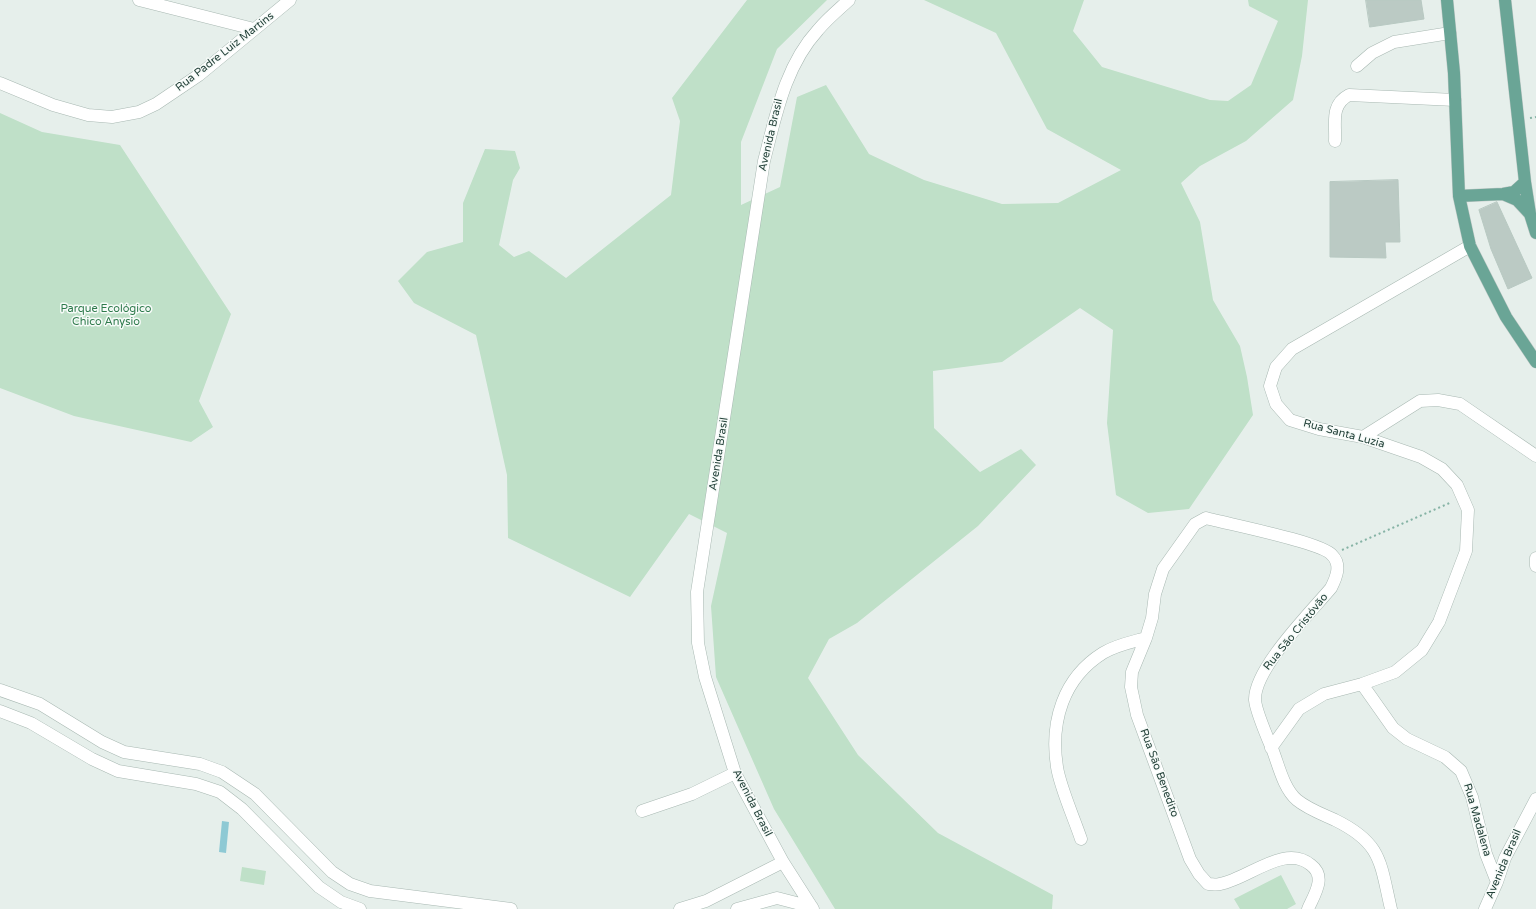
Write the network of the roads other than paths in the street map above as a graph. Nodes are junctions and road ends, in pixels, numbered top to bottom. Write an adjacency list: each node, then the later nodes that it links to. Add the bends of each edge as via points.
1 (139, 0): 6 (street)
2 (290, 0): 6 (street, Rua Padre Luiz Martins)
3 (849, 0): 29 (street, Avenida Brasil, via 817,30 799,56 779,100 764,161 697,592 699,650)
4 (1447, 0): 7 (main road)
5 (1505, 0): 12 (main road)
6 (254, 29): 9 (street, Rua Padre Luiz Martins, via 199,75 156,104 139,112 112,117 88,115 53,105)
7 (1450, 33): 8 (street, via 1394,42 1372,53); 10 (main road)
8 (1357, 66)
9 (0, 83)
10 (1455, 100): 11 (street, via 1349,95 1336,107); 14 (main road)
11 (1336, 141)
12 (1525, 182): 13 (main road, via 1514,192); 15 (main road)
13 (1503, 194): 14 (main road); 15 (main road, via 1517,200)
14 (1459, 196): 17 (main road)
15 (1530, 214): 16 (main road)
16 (1536, 233)
17 (1470, 246): 18 (main road, via 1506,317); 19 (street, Rua Santa Luzia, via 1292,349 1276,367 1270,386 1276,404 1290,420 1319,429)
18 (1536, 362)
19 (1363, 437): 20 (street, via 1420,401 1438,400 1460,404); 25 (street, Rua Santa Luzia, via 1426,460 1442,469 1457,486 1468,510 1466,551 1439,622 1422,650 1395,672)
20 (1536, 456)
21 (1332, 554): 24 (street, Rua São Benedito, via 1324,548 1279,535 1206,518 1195,524 1163,569); 28 (street, Rua São Cristóvão, via 1337,562 1338,574 1331,588 1268,663 1258,682 1255,700)
22 (1536, 558): 23 (street)
23 (1536, 566)
24 (1146, 638): 32 (street, via 1103,652 1068,687 1058,712 1054,735 1057,768); 41 (street, Rua São Benedito, via 1132,672 1131,687 1137,715 1199,874 1208,884 1220,884 1280,859 1298,858 1307,861 1318,874 1316,893)
25 (1362, 684): 28 (street, Rua Santa Luzia, via 1324,694 1298,709); 34 (street, Rua Madalena, via 1393,728 1407,739 1445,757 1461,771 1472,797 1486,854)
26 (0, 690): 35 (street, via 40,704 102,742 124,752 200,764 222,772 255,794 332,872 350,884 370,891)
27 (0, 711): 37 (street, via 32,723 118,772 196,784 220,792 242,809 320,887 341,902)
28 (1272, 748): 42 (street, Rua São Cristóvão, via 1287,786 1296,799 1353,829 1370,842 1382,870)
29 (735, 773): 31 (street, via 692,794); 33 (street, Avenida Brasil)
30 (1536, 799): 34 (street, Avenida Brasil, via 1505,858)
31 (642, 811)
32 (1081, 839)
33 (783, 862): 36 (street, Avenida Brasil); 39 (street, via 706,901)
34 (1497, 882): 43 (street, Avenida Brasil)
35 (467, 906): 38 (street)
36 (813, 908): 40 (street, via 777,898)
37 (360, 909)
38 (511, 909)
39 (680, 909)
40 (736, 909)
41 (1308, 909)
42 (1391, 909)
43 (1485, 909)

